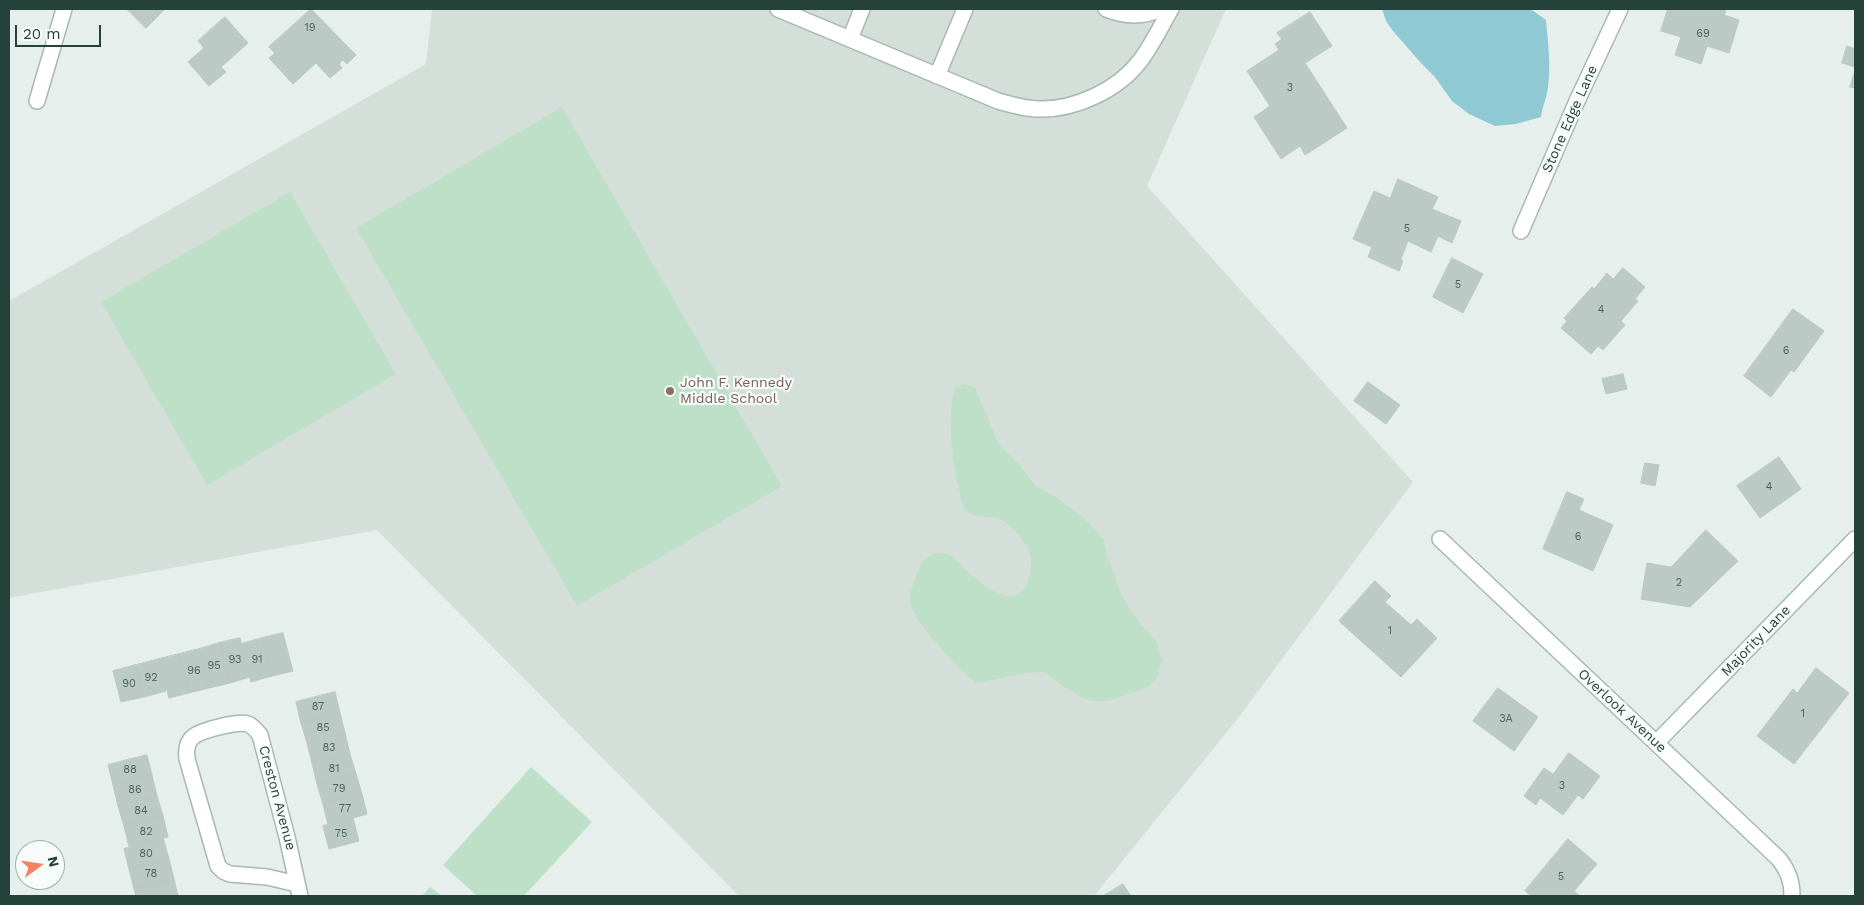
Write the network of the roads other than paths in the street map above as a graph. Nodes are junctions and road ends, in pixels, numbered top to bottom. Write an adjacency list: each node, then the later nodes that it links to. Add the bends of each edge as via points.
1 (64, 9): 11 (street)
2 (778, 9): 9 (street)
3 (862, 9): 9 (street)
4 (965, 9): 10 (street)
5 (1106, 9): 6 (street, via 1137,15)
6 (1160, 9)
7 (1171, 9): 10 (street, via 1139,62 1126,76 1098,94 1068,106 1025,108 998,101)
8 (1620, 9): 12 (street, Stone Edge Lane)
9 (850, 39): 10 (street)
10 (937, 76)
11 (37, 101)
12 (1521, 231)
13 (1440, 539): 15 (street, Overlook Avenue)
14 (1855, 539): 15 (street, Majority Lane)
15 (1656, 743): 17 (street, Overlook Avenue, via 1779,859 1792,883)
16 (299, 890): 16 (street, Creston Avenue, via 260,735 249,725 240,723 194,736 188,744 187,759 218,866 230,874 267,877)
17 (1792, 893)

